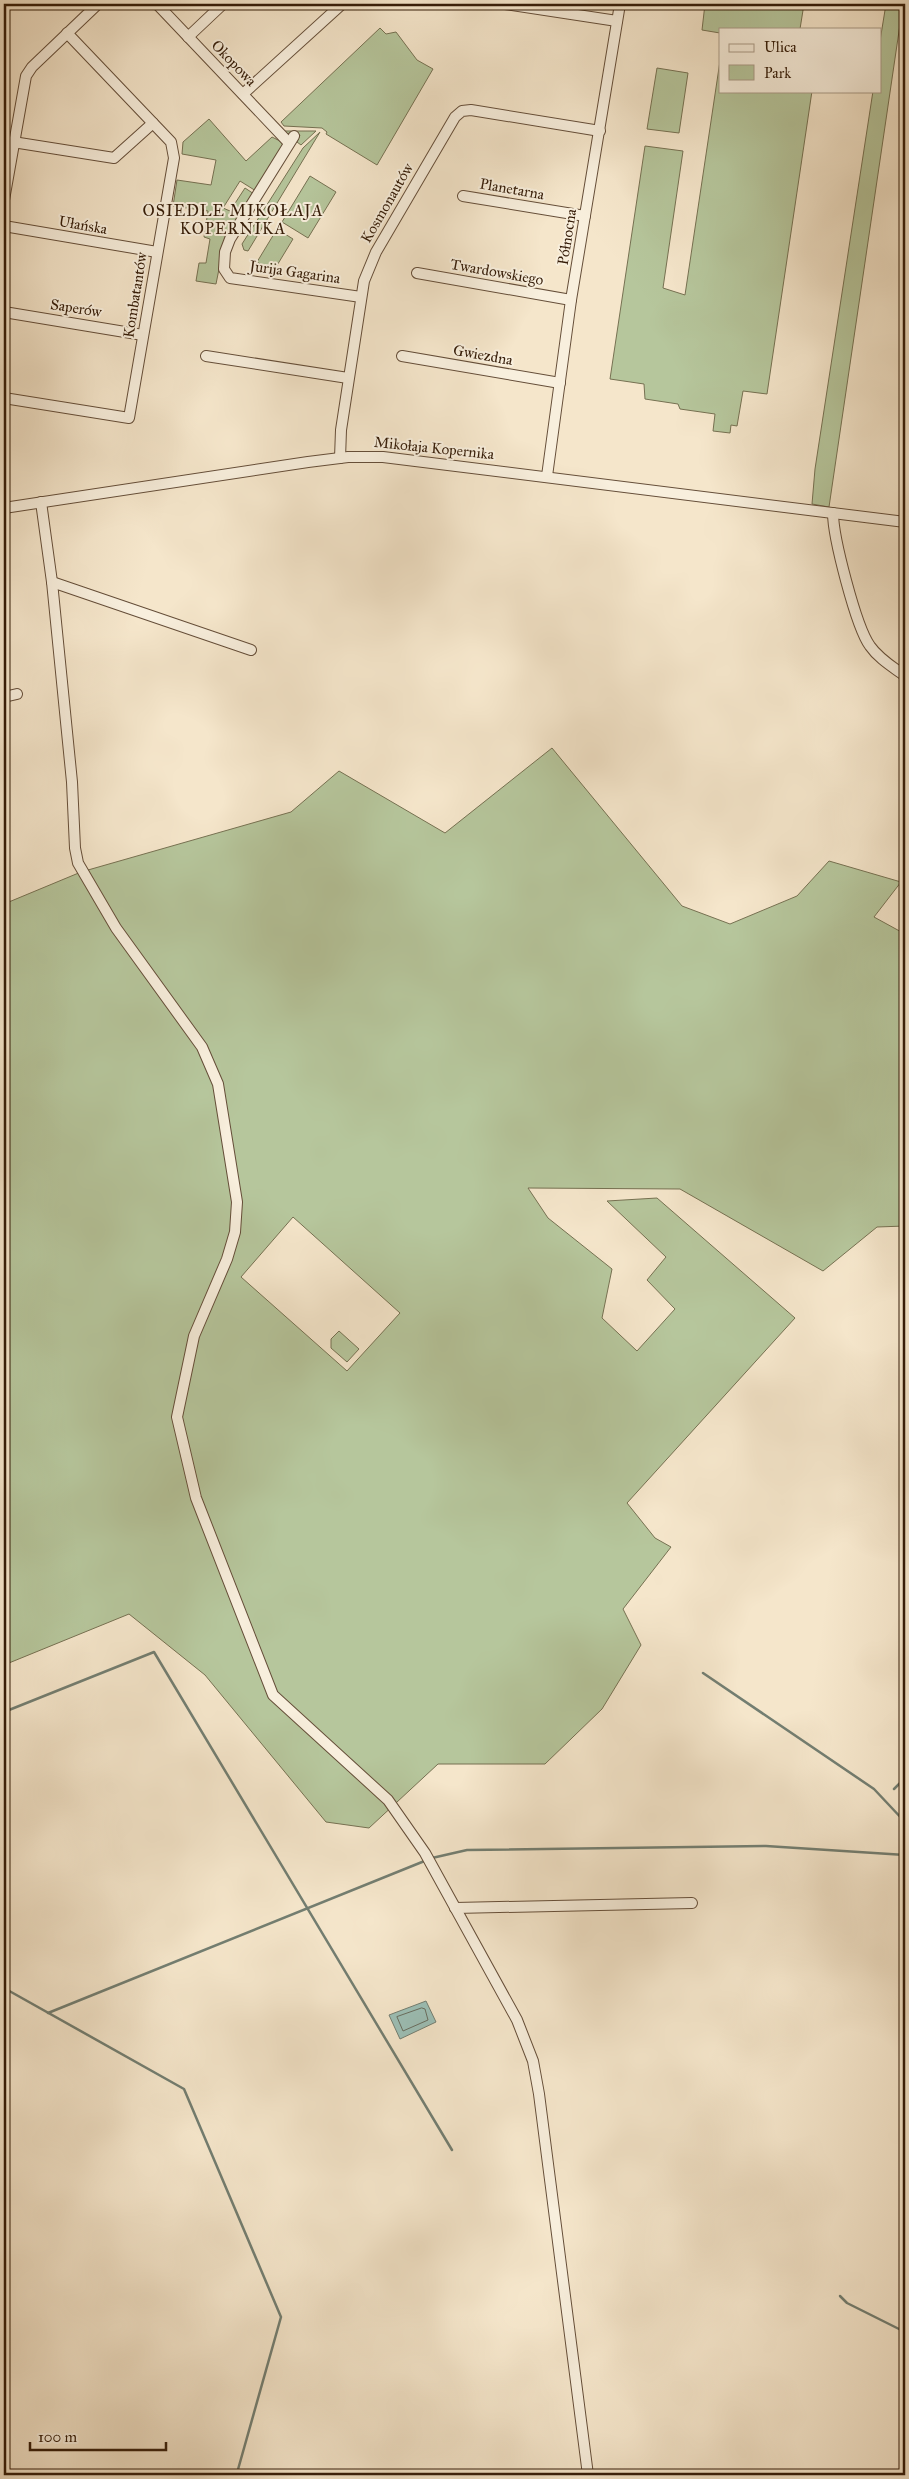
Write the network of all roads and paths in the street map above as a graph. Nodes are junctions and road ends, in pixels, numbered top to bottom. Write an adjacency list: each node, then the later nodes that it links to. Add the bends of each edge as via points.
1 (98, 4): 9 (street)
2 (157, 4): 10 (street, Okopowa)
3 (223, 4): 10 (street)
4 (342, 4): 11 (street)
5 (505, 4): 7 (street)
6 (620, 4): 8 (street, Północna)
7 (532, 6): 8 (street)
8 (617, 22): 13 (street, Północna)
9 (67, 33): 12 (street, Kombatantów); 14 (street, via 32,66 26,76)
10 (188, 36): 11 (street, Okopowa)
11 (243, 94): 21 (street, Okopowa, via 292,140 226,245 223,264)
12 (154, 123): 14 (street, via 114,158); 19 (street, Kombatantów, via 171,142 174,158)
13 (600, 131): 17 (street, Północna); 22 (street, Kosmonautów, via 462,111 455,117 376,252)
14 (13, 142): 16 (street)
15 (463, 196): 17 (street, Planetarna)
16 (4, 200)
17 (585, 216): 23 (street, Północna)
18 (4, 226): 19 (street, Ułańska)
19 (157, 252): 25 (street, Kombatantów)
20 (417, 273): 23 (street, Twardowskiego)
21 (226, 274): 22 (street, Jurija Gagarina, via 237,280)
22 (361, 297): 28 (street, Kosmonautów)
23 (572, 300): 29 (street, Północna)
24 (4, 312): 25 (street, Saperów)
25 (143, 335): 30 (street, Kombatantów, via 129,418)
26 (206, 356): 28 (street)
27 (402, 356): 29 (street, Gwiezdna)
28 (348, 378): 31 (street, Kosmonautów)
29 (560, 383): 32 (street, Północna)
30 (4, 398)
31 (340, 458): 32 (street, Mikołaja Kopernika, via 396,457); 33 (street, Mikołaja Kopernika)
32 (547, 476): 35 (street, Mikołaja Kopernika)
33 (41, 502): 34 (street, Mikołaja Kopernika); 37 (street)
34 (4, 508)
35 (833, 513): 36 (street, Mikołaja Kopernika); 39 (street, via 845,574 867,642 881,658)
36 (905, 522)
37 (52, 582): 38 (street); 43 (street, via 78,863 116,928 202,1047 210,1064 218,1084 237,1202 236,1232 194,1336 177,1417 196,1498 273,1695 388,1800 425,1853)
38 (251, 650)
39 (905, 676)
40 (17, 694): 41 (street)
41 (4, 697)
42 (692, 1902): 43 (street)
43 (455, 1908): 44 (street, via 517,2020 533,2061)
44 (588, 2475)

